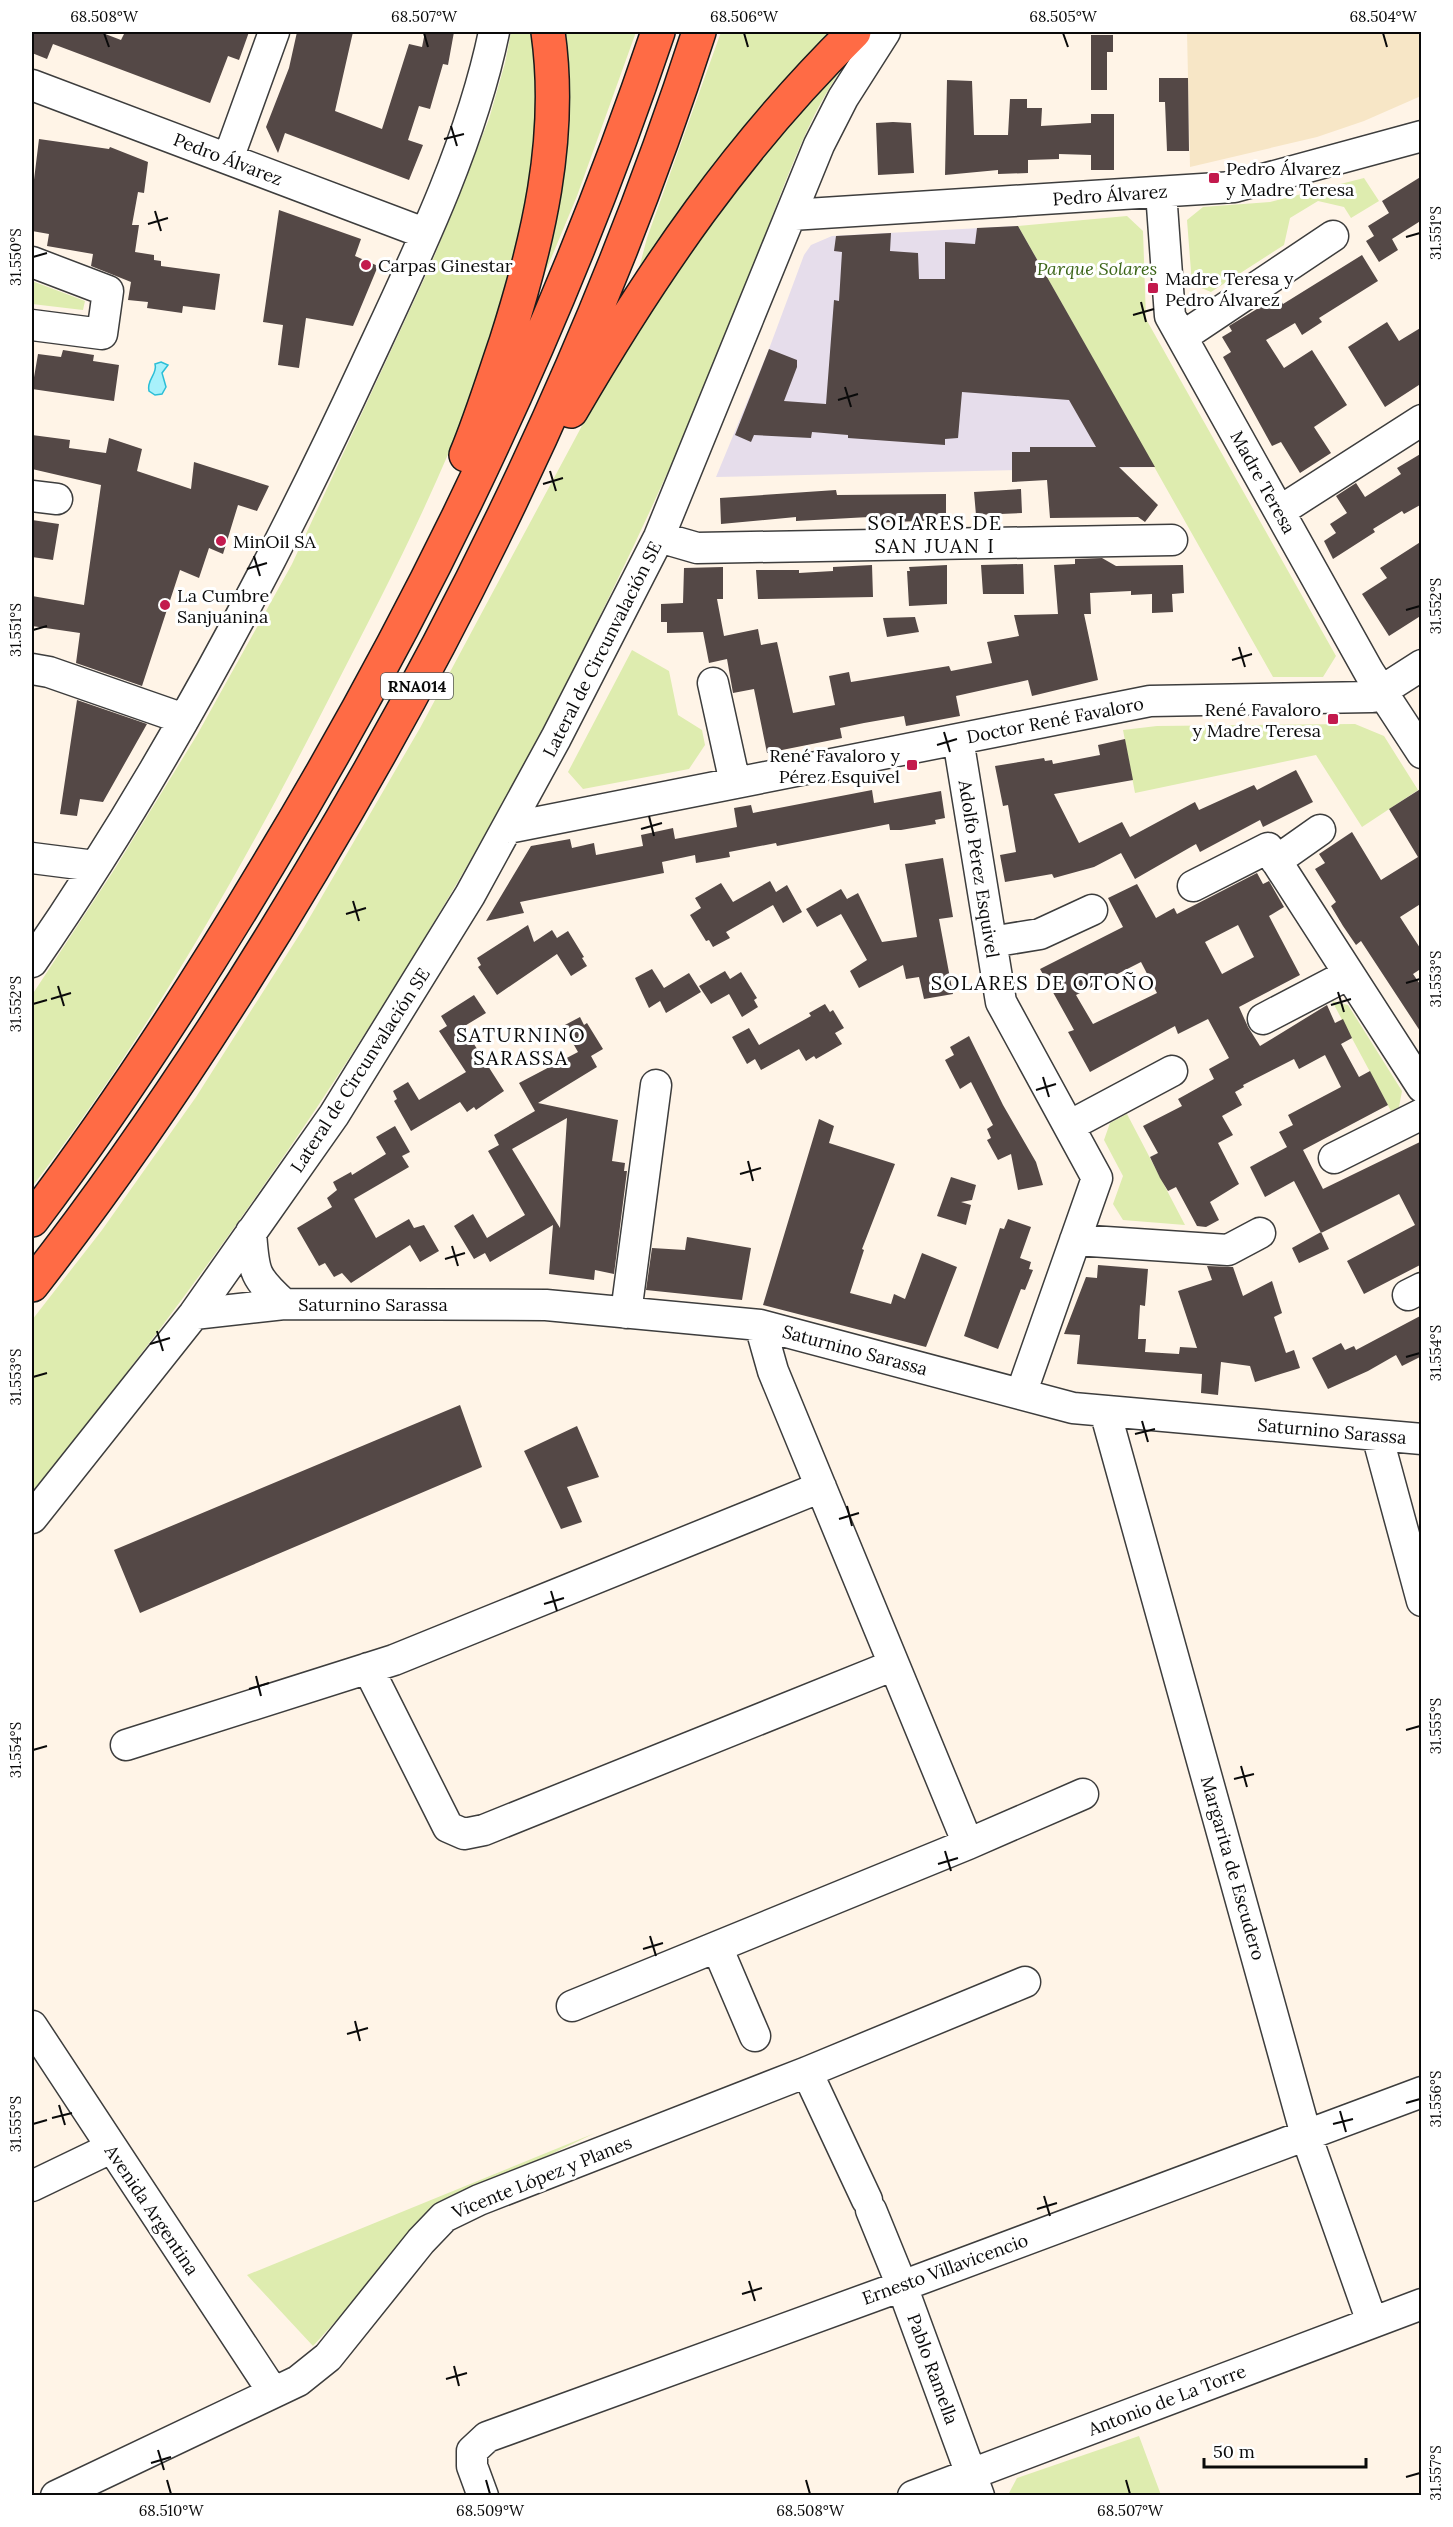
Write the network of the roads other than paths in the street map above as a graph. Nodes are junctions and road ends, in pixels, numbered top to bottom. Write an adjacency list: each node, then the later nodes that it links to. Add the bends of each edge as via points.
1 (274, 32): 10 (street)
2 (494, 32): 13 (street, via 475,102)
3 (548, 32): 28 (highway, via 552,142 540,214 516,310 470,446)
4 (658, 32): 28 (highway, RNA014, via 576,253 506,416)
5 (699, 32): 22 (highway, RNA014, via 584,337)
6 (854, 32): 22 (highway, via 740,158 656,271)
7 (885, 32): 12 (street, Lateral de Circunvalación SE, via 843,98)
8 (32, 85): 10 (street, Pedro Álvarez)
9 (1422, 136): 11 (street, Pedro Álvarez, via 1234,187)
10 (228, 159): 13 (street, Pedro Álvarez)
11 (1161, 192): 12 (street, Pedro Álvarez); 17 (street, Madre Teresa, via 1170,316)
12 (791, 215): 20 (street, Lateral de Circunvalación SE)
13 (424, 233): 27 (street, via 302,501)
14 (1333, 236): 17 (street)
15 (32, 262): 16 (street, via 108,291 102,334)
16 (32, 325)
17 (1182, 337): 19 (street, Madre Teresa)
18 (1422, 420): 19 (street)
19 (1280, 512): 26 (street, Madre Teresa)
20 (659, 537): 21 (street, via 697,548); 32 (street, Lateral de Circunvalación SE)
21 (1172, 540)
22 (474, 578): 54 (highway, RNA014, via 388,740 281,921 127,1157)
23 (1422, 665): 26 (street, Doctor René Favaloro)
24 (32, 669): 27 (street)
25 (713, 683): 31 (street)
26 (1382, 691): 29 (street, Doctor René Favaloro, via 1372,697 1150,701); 30 (street, Madre Teresa)
27 (184, 719): 36 (street)
28 (353, 722): 50 (highway, RNA014, via 203,974)
29 (958, 739): 31 (street, Doctor René Favaloro); 40 (street, Adolfo Pérez Esquivel)
30 (1422, 753)
31 (735, 783): 32 (street, Doctor René Favaloro)
32 (508, 828): 51 (street, Lateral de Circunvalación SE, via 334,1115)
33 (1320, 830): 34 (street)
34 (1272, 854): 37 (street); 42 (street)
35 (32, 858): 36 (street)
36 (95, 867): 39 (street)
37 (1193, 886)
38 (1092, 910): 40 (street, via 1040,934)
39 (43, 928): 41 (street)
40 (991, 942): 48 (street, Adolfo Pérez Esquivel, via 1001,1002)
41 (32, 962)
42 (1349, 974): 43 (street); 46 (street)
43 (1263, 1019)
44 (1172, 1071): 48 (street)
45 (656, 1085): 56 (street)
46 (1422, 1087)
47 (1422, 1114): 49 (street)
48 (1069, 1126): 53 (street, Adolfo Pérez Esquivel, via 1097,1178)
49 (1334, 1158)
50 (32, 1220)
51 (251, 1232): 55 (street, via 255,1272); 57 (street, Lateral de Circunvalación SE)
52 (1260, 1233): 53 (street, via 1228,1250)
53 (1075, 1240): 59 (street, Adolfo Pérez Esquivel)
54 (32, 1286)
55 (284, 1304): 56 (street, Saturnino Sarassa, via 546,1305); 57 (street, Saturnino Sarassa)
56 (626, 1313): 58 (street, Saturnino Sarassa)
57 (194, 1314): 64 (street, Lateral de Circunvalación SE)
58 (760, 1325): 59 (street, Saturnino Sarassa); 63 (street, via 773,1371)
59 (1021, 1394): 60 (street, Saturnino Sarassa, via 1073,1408)
60 (1105, 1411): 61 (street, Saturnino Sarassa); 78 (street, Margarita de Escudero)
61 (1377, 1435): 62 (street, Saturnino Sarassa); 65 (street)
62 (1422, 1439)
63 (821, 1487): 66 (street); 67 (street)
64 (32, 1518)
65 (1422, 1601)
66 (894, 1665): 67 (street, via 484,1830 464,1834 448,1827); 70 (street)
67 (368, 1668): 68 (street)
68 (126, 1745)
69 (1083, 1794): 70 (street)
70 (968, 1844): 71 (street)
71 (717, 1947): 73 (street); 75 (street)
72 (1025, 1982): 76 (street, Vicente López y Planes)
73 (572, 2006)
74 (32, 2026): 79 (street, Avenida Argentina)
75 (755, 2036)
76 (807, 2072): 81 (street, Pablo Ramella); 84 (street, Vicente López y Planes, via 444,2217 328,2357 298,2381)
77 (1422, 2092): 78 (street, Ernesto Villavicencio)
78 (1306, 2135): 81 (street, Ernesto Villavicencio); 83 (street, Margarita de Escudero)
79 (111, 2148): 80 (street); 84 (street, Avenida Argentina)
80 (32, 2186)
81 (902, 2286): 85 (street, Pablo Ramella); 87 (street, Ernesto Villavicencio, via 487,2437 472,2451 472,2466)
82 (1422, 2304): 83 (street, Antonio de La Torre)
83 (1372, 2322): 85 (street, Antonio de La Torre)
84 (273, 2392): 86 (street, Vicente López y Planes)
85 (975, 2485): 88 (street, Antonio de La Torre)
86 (56, 2496)
87 (483, 2496)
88 (913, 2496)

